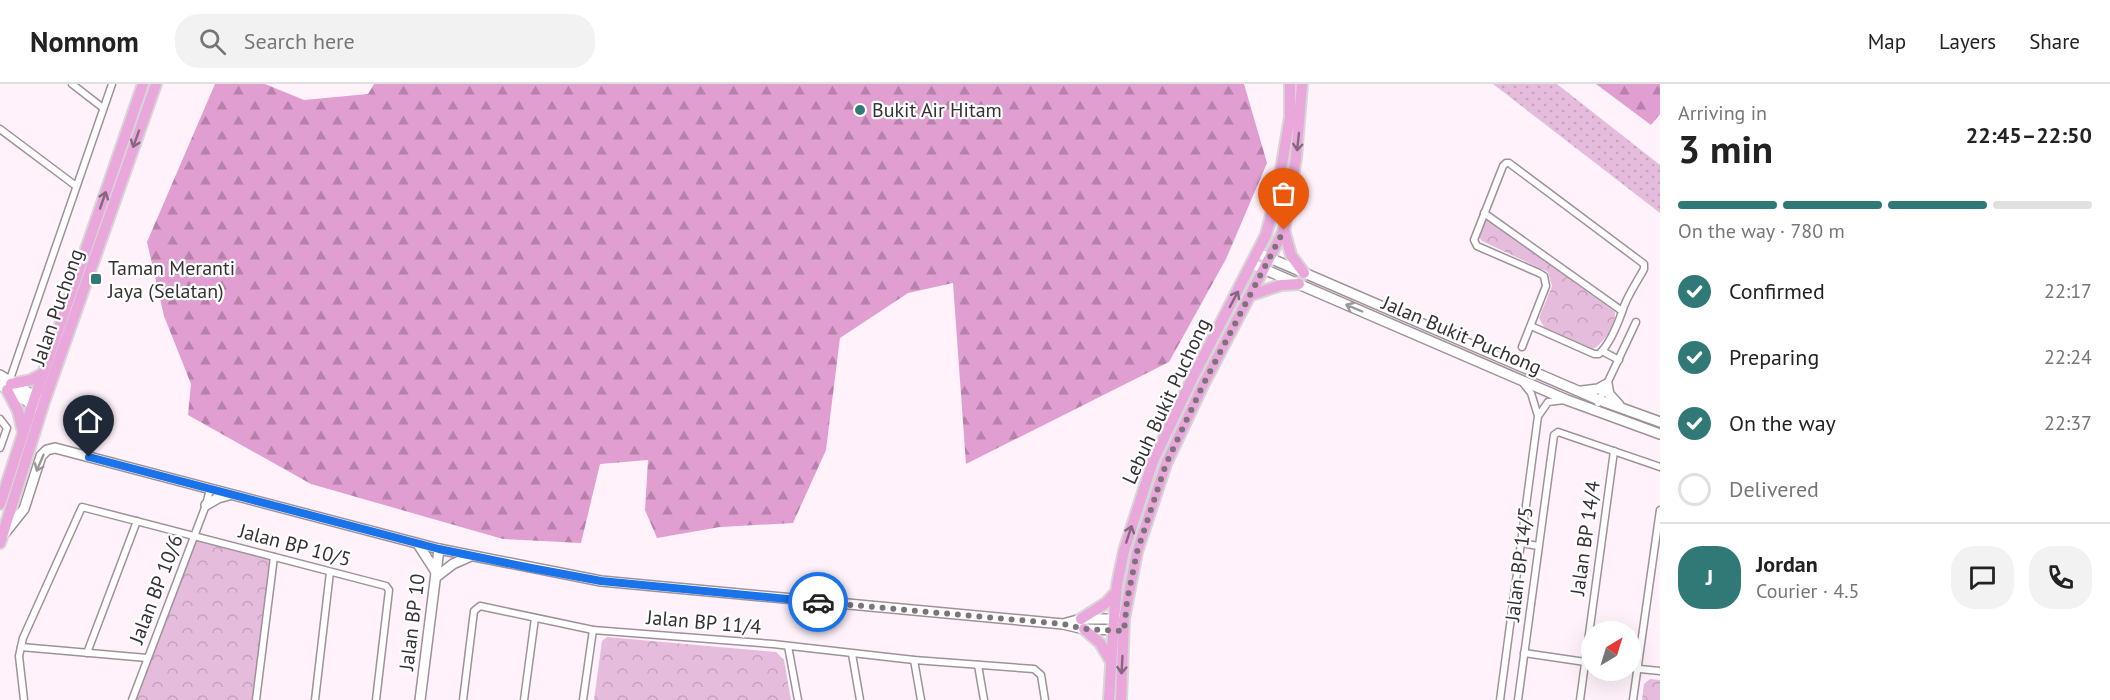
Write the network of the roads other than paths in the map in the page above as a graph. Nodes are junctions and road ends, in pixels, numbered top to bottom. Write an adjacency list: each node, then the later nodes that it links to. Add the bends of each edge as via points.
1 (72, 84): 7 (street)
2 (112, 84): 7 (street)
3 (143, 84): 28 (main road, Jalan Puchong, one-way to 3)
4 (156, 84): 36 (main road, Jalan Puchong, one-way to 36)
5 (1290, 84): 8 (main road)
6 (1302, 84): 8 (main road)
7 (103, 108): 10 (street)
8 (1295, 118): 12 (main road, one-way to 12, via 1296,158); 13 (main road)
9 (0, 129): 10 (street)
10 (76, 186): 32 (street)
11 (1484, 213): 20 (street); 20 (street, via 1503,166 1509,163 1644,264); 23 (street, via 1474,240 1477,246 1539,273 1545,280)
12 (1284, 230): 14 (main road); 17 (main road, via 1291,255)
13 (1258, 253): 14 (street, Jalan Bukit Puchong); 15 (main road, Lebuh Bukit Puchong)
14 (1270, 258): 16 (main road, Lebuh Bukit Puchong); 17 (street, Jalan Bukit Puchong)
15 (1252, 264): 16 (street, Jalan Bukit Puchong); 63 (main road, Lebuh Bukit Puchong, one-way to 15, via 1124,551 1153,461)
16 (1265, 269): 18 (street, Jalan Bukit Puchong); 19 (main road, Lebuh Bukit Puchong)
17 (1304, 273): 22 (street, Jalan Bukit Puchong)
18 (1299, 284): 19 (main road, via 1281,285); 24 (street, Jalan Bukit Puchong, one-way to 18)
19 (1251, 295): 67 (main road, Lebuh Bukit Puchong, via 1166,464 1137,552)
20 (1622, 311): 26 (street)
21 (1636, 322): 27 (street)
22 (1427, 325): 24 (street); 33 (street, Jalan Bukit Puchong)
23 (1531, 326): 25 (street); 26 (street, via 1594,354)
24 (1422, 337): 30 (street, Jalan Bukit Puchong)
25 (1522, 348)
26 (1602, 351): 27 (street)
27 (1619, 360): 31 (street)
28 (42, 374): 32 (main road); 36 (main road, Jalan Puchong)
29 (0, 375): 32 (street)
30 (1520, 379): 34 (street, Jalan Bukit Puchong); 39 (street, via 1531,393)
31 (1608, 384): 33 (street, via 1598,390); 35 (street); 37 (street, via 1609,394)
32 (7, 385): 36 (street); 42 (main road)
33 (1577, 391): 35 (street, Jalan Bukit Puchong)
34 (1567, 400): 38 (street, Jalan Bukit Puchong); 39 (street, via 1548,402)
35 (1599, 400): 37 (street, Jalan Bukit Puchong); 38 (street)
36 (38, 403): 42 (main road, Jalan Puchong); 54 (main road, Jalan Puchong)
37 (1624, 410): 41 (street, Jalan Bukit Puchong)
38 (1595, 411): 43 (street, Jalan Bukit Puchong)
39 (1538, 416): 56 (street)
40 (0, 419): 44 (street, via 7,428)
41 (1660, 422)
42 (23, 432): 49 (main road, Jalan Puchong)
43 (1660, 434)
44 (0, 448)
45 (1614, 451): 46 (street); 57 (street, Jalan BP 14/5, via 1555,433); 65 (street, Jalan BP 14/4)
46 (1660, 467)
47 (210, 489): 48 (street); 50 (street, Jalan BP 10/6); 54 (street, one-way to 54, via 55,448 41,456 24,509)
48 (231, 494): 50 (street); 55 (street)
49 (0, 504)
50 (206, 505): 53 (street, Jalan BP 10/6)
51 (1660, 510): 70 (street)
52 (137, 521): 53 (street, Jalan BP 10/5); 71 (street, Jalan BP 10/5, via 82,507); 72 (street)
53 (193, 535): 59 (street, Jalan BP 10/5); 75 (street, Jalan BP 10/6)
54 (2, 539)
55 (417, 543): 58 (street); 62 (street)
56 (1522, 543): 57 (street); 100 (street)
57 (1538, 546): 73 (street, Jalan BP 14/5)
58 (439, 549): 60 (street); 62 (street, Jalan BP 10)
59 (274, 556): 61 (street, Jalan BP 10/5); 86 (street)
60 (471, 556): 62 (street); 66 (street, via 601,581)
61 (330, 572): 87 (street); 88 (street, Jalan BP 10/5, via 388,588)
62 (436, 574): 89 (street, Jalan BP 10)
63 (1117, 591): 66 (main road); 67 (main road, Lebuh Bukit Puchong)
64 (535, 618): 68 (street, Jalan BP 11/4); 90 (street, Jalan BP 11/4, via 476,608); 91 (street)
65 (1593, 621)
66 (1083, 624): 67 (street); 77 (main road)
67 (1119, 625): 77 (main road, Lebuh Bukit Puchong); 99 (main road, Lebuh Bukit Puchong, one-way to 99)
68 (592, 630): 69 (street, Jalan BP 11/4); 92 (street)
69 (788, 646): 74 (street, Jalan BP 11/4); 93 (street)
70 (1641, 646)
71 (21, 648): 72 (street); 84 (street)
72 (87, 653): 75 (street)
73 (1524, 653): 78 (street); 101 (street, Jalan BP 14/5)
74 (852, 654): 76 (street, Jalan BP 11/4); 94 (street)
75 (147, 658): 85 (street, Jalan BP 10/6)
76 (914, 660): 79 (street, Jalan BP 11/4); 95 (street)
77 (1110, 660): 98 (main road, Lebuh Bukit Puchong)
78 (1581, 662)
79 (978, 665): 96 (street); 97 (street, Jalan BP 11/4, via 1039,671)
80 (1641, 668): 81 (street)
81 (1660, 671)
82 (1584, 681): 102 (street, Jalan BP 14/4)
83 (1636, 681): 103 (street)
84 (24, 700)
85 (132, 700)
86 (256, 700)
87 (315, 700)
88 (376, 700)
89 (420, 700)
90 (463, 700)
91 (524, 700)
92 (583, 700)
93 (798, 700)
94 (860, 700)
95 (921, 700)
96 (984, 700)
97 (1045, 700)
98 (1109, 700)
99 (1121, 700)
100 (1500, 700)
101 (1518, 700)
102 (1580, 700)
103 (1634, 700)

